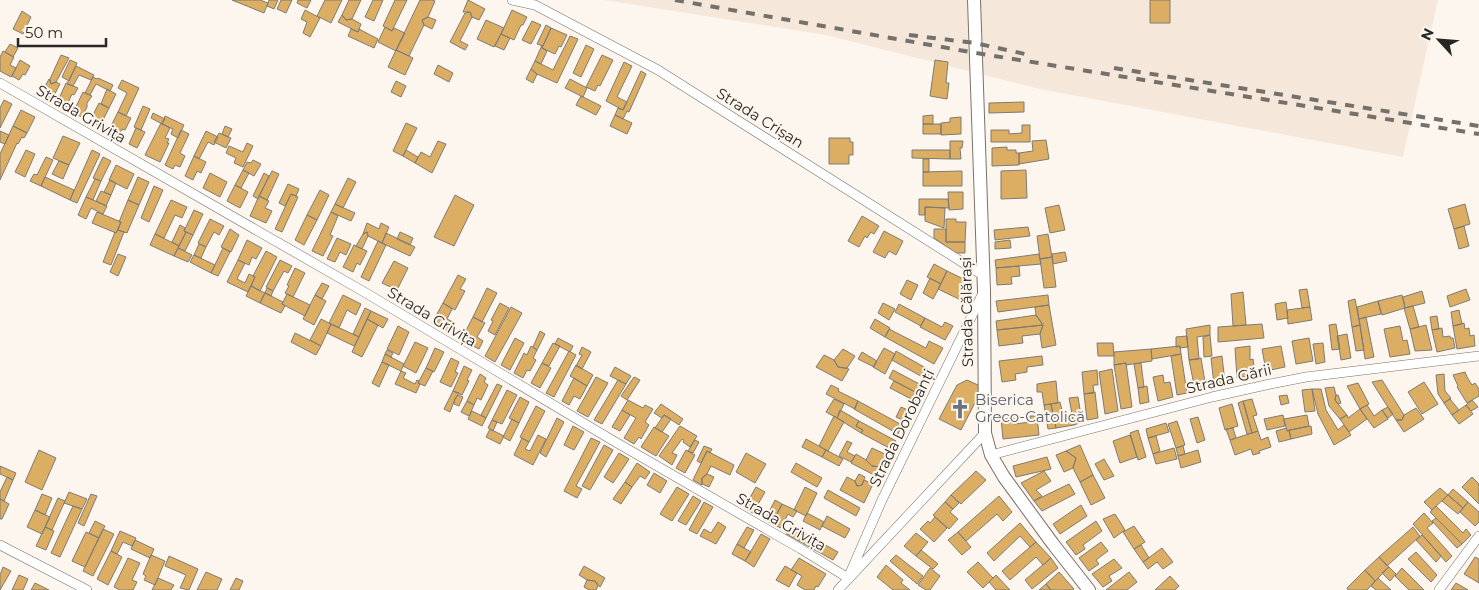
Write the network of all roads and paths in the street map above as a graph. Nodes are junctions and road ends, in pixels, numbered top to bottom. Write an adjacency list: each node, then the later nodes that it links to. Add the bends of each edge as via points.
1 (512, 0): 4 (street, Strada Crișan, via 535,5 658,70)
2 (974, 0): 4 (main road, Strada Călărași)
3 (0, 84): 11 (street, Strada Grivița, via 366,293)
4 (984, 276): 5 (main road, Strada Călărași)
5 (984, 291): 7 (main road, Strada Călărași); 11 (street, Strada Dorobanți, via 882,500)
6 (1479, 356): 8 (street, Strada Gării, via 1262,385)
7 (985, 433): 8 (main road, Strada Călărași); 11 (street, Strada Dorobanți)
8 (991, 454): 14 (main road, Strada Călărași, via 1004,477)
9 (1479, 536): 15 (street)
10 (0, 545): 12 (street)
11 (848, 578): 13 (street, Strada Dorobanți)
12 (87, 590)
13 (838, 590)
14 (1089, 590)
15 (1439, 590)

